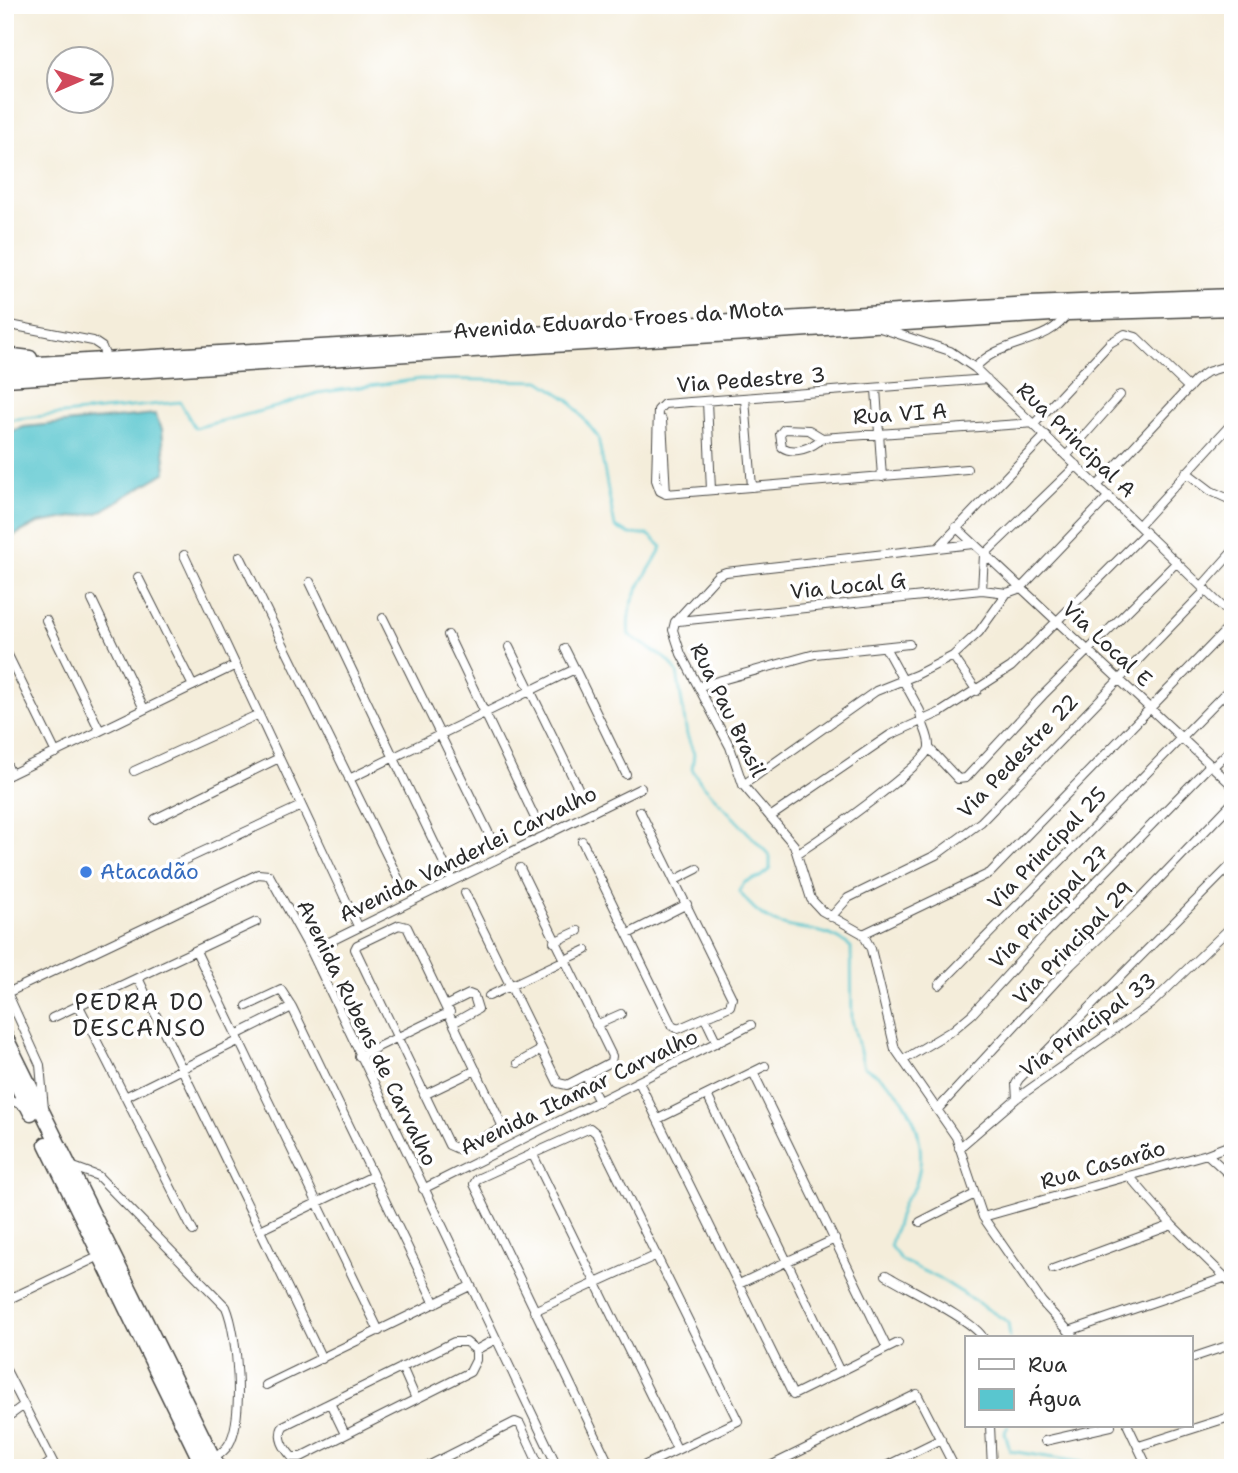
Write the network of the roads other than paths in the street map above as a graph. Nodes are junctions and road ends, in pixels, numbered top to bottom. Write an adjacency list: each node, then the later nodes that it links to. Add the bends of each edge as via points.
1 (1233, 296): 7 (highway, Avenida Eduardo Froes da Mota, via 1029,304)
2 (1233, 308): 3 (highway, Avenida Eduardo Froes da Mota)
3 (1068, 313): 5 (highway, Avenida Eduardo Froes da Mota); 10 (street, via 1058,328 996,351)
4 (5, 324): 7 (street, via 93,341 102,347)
5 (871, 324): 10 (street, Rua Principal A, via 950,351); 11 (highway, Avenida Eduardo Froes da Mota, via 184,369)
6 (5, 355): 11 (highway)
7 (107, 360): 11 (highway, Avenida Eduardo Froes da Mota)
8 (1233, 364): 15 (street, via 1207,372)
9 (5, 366): 11 (highway, Avenida Eduardo Froes da Mota)
10 (975, 368): 13 (street, Rua Principal A)
11 (71, 369): 12 (highway, Avenida Eduardo Froes da Mota); 14 (highway)
12 (5, 379)
13 (987, 379): 16 (street, Via Pedestre 3); 21 (street, Rua Principal A)
14 (5, 386)
15 (1189, 388): 21 (street, via 1131,335 1114,339); 30 (street)
16 (876, 389): 18 (street, Via Pedestre 3); 22 (street)
17 (1120, 395): 25 (street)
18 (745, 399): 19 (street, Via Pedestre 3); 31 (street)
19 (707, 401): 32 (street); 32 (street, Via Pedestre 3, via 662,405 658,410 656,480 666,494)
20 (1233, 422): 28 (street)
21 (1035, 423): 22 (street, Rua VI A); 23 (street, Rua Principal A)
22 (880, 433): 24 (street, Rua VI A); 29 (street)
23 (1046, 435): 25 (street, Rua Principal A); 35 (street)
24 (822, 438): 24 (street, Rua VI A, via 809,430 787,428 780,432 784,450 813,446)
25 (1067, 455): 26 (street, Rua Principal A)
26 (1077, 465): 30 (street, Rua Principal A); 41 (street)
27 (967, 469): 29 (street, Via Pedestre 3)
28 (1186, 472): 34 (street); 36 (street)
29 (882, 477): 31 (street, Via Pedestre 3)
30 (1098, 485): 33 (street, Rua Principal A)
31 (752, 486): 32 (street, Via Pedestre 3)
32 (711, 490)
33 (1109, 496): 36 (street, Rua Principal A); 46 (street)
34 (1233, 501)
35 (956, 527): 37 (street, Via Local E); 38 (street)
36 (1143, 528): 43 (street, Rua Principal A); 55 (street)
37 (973, 544): 38 (street); 41 (street, Via Local E)
38 (939, 547): 54 (street, via 718,575)
39 (1232, 552): 47 (street, Via Pedestre 22)
40 (184, 555): 65 (street)
41 (984, 555): 46 (street, Via Local E); 48 (street)
42 (240, 556): 92 (street)
43 (1177, 562): 47 (street, Rua Principal A); 63 (street)
44 (138, 577): 70 (street)
45 (310, 582): 85 (street)
46 (1021, 588): 49 (street, Via Local G); 55 (street, Via Local E)
47 (1204, 588): 51 (street, Rua Principal A); 67 (street, Via Pedestre 22)
48 (982, 590): 49 (street, Via Local G); 54 (street, Via Local G)
49 (1007, 593): 64 (street, via 979,632)
50 (92, 600): 75 (street)
51 (1233, 617)
52 (383, 618): 80 (street)
53 (46, 620): 79 (street)
54 (678, 621): 71 (street, Rua Pau Brasil, via 673,630 677,645)
55 (1058, 622): 63 (street, Via Local E); 73 (street, via 1011,667)
56 (1233, 623): 74 (street)
57 (448, 635): 76 (street)
58 (909, 644): 62 (street)
59 (509, 647): 72 (street)
60 (5, 649): 84 (street)
61 (565, 649): 66 (street)
62 (886, 649): 68 (street); 71 (street, via 826,652)
63 (1089, 650): 67 (street, Via Local E); 83 (street, via 966,778 958,779)
64 (953, 656): 68 (street); 73 (street)
65 (234, 666): 70 (street); 77 (street)
66 (575, 669): 72 (street); 90 (street)
67 (1119, 678): 74 (street, Via Local E); 115 (street, Via Pedestre 22, via 981,822 936,855 848,898)
68 (905, 679): 78 (street, via 920,711); 93 (street, via 863,699)
69 (1233, 685): 81 (street, Via Principal 25)
70 (194, 686): 75 (street)
71 (700, 686): 93 (street, Rua Pau Brasil)
72 (530, 689): 76 (street); 96 (street)
73 (977, 691): 78 (street)
74 (1149, 708): 81 (street, Via Local E); 121 (street, via 990,873)
75 (144, 709): 79 (street)
76 (484, 712): 80 (street); 100 (street)
77 (257, 715): 86 (street); 89 (street)
78 (919, 719): 83 (street); 101 (street)
79 (100, 731): 84 (street)
80 (438, 735): 85 (street); 103 (street)
81 (1181, 738): 88 (street, Via Local E); 128 (street, Via Principal 25)
82 (1233, 747): 88 (street, Via Principal 27)
83 (929, 748): 105 (street, via 911,770)
84 (56, 753): 91 (street)
85 (394, 757): 92 (street); 111 (street)
86 (279, 758): 98 (street); 102 (street)
87 (5, 761): 91 (street)
88 (1211, 766): 94 (street, Via Local E); 148 (street, Via Principal 27, via 972,1014)
89 (134, 771)
90 (626, 774)
91 (8, 775)
92 (349, 779): 110 (street)
93 (743, 785): 101 (street, Rua Pau Brasil)
94 (1233, 786)
95 (642, 788): 111 (street, Avenida Vanderlei Carvalho)
96 (581, 794)
97 (1233, 802): 164 (street, Via Principal 29, via 1072,965)
98 (301, 806): 106 (street); 118 (street)
99 (640, 811): 112 (street)
100 (534, 816)
101 (770, 817): 105 (street, Rua Pau Brasil)
102 (155, 819)
103 (491, 838)
104 (582, 841): 120 (street)
105 (798, 853): 115 (street, Rua Pau Brasil, via 808,895)
106 (178, 863)
107 (1233, 863): 161 (street, via 1019,1079)
108 (520, 869): 122 (street)
109 (697, 869): 112 (street)
110 (399, 880)
111 (452, 880): 118 (street, Avenida Vanderlei Carvalho)
112 (675, 880): 114 (street)
113 (465, 893): 129 (street)
114 (687, 904): 120 (street); 138 (street, via 733,1000)
115 (831, 917): 121 (street, Rua Pau Brasil)
116 (256, 922): 124 (street)
117 (1233, 925): 161 (street, Via Principal 33, via 1152,1003)
118 (358, 926): 125 (street, Avenida Vanderlei Carvalho)
119 (578, 931): 122 (street)
120 (628, 934): 138 (street, via 672,1026 678,1029)
121 (863, 934): 148 (street, via 876,966 888,1026)
122 (554, 942): 126 (street)
123 (586, 950): 126 (street)
124 (196, 951): 127 (street); 144 (street)
125 (311, 951): 130 (street, Avenida Rubens de Carvalho, via 272,878 262,873); 147 (street, Avenida Rubens de Carvalho)
126 (563, 961): 129 (street); 140 (street)
127 (138, 978): 132 (street); 152 (street)
128 (939, 985)
129 (511, 986): 131 (street); 146 (street)
130 (6, 991): 166 (street, via 42,1073)
131 (489, 996)
132 (79, 1006): 137 (street); 160 (street)
133 (247, 1006): 134 (street, via 281,990)
134 (292, 1007): 144 (street); 173 (street)
135 (448, 1008): 139 (street); 139 (street, via 469,994 474,996 478,1009); 143 (street); 143 (street, via 406,926 357,945)
136 (621, 1014): 140 (street)
137 (52, 1018)
138 (705, 1018): 145 (street)
139 (455, 1022): 153 (street)
140 (596, 1025): 155 (street, via 612,1060)
141 (751, 1025): 145 (street, Avenida Itamar Carvalho)
142 (5, 1036): 166 (highway)
143 (396, 1037): 147 (street); 157 (street)
144 (237, 1038): 152 (street); 177 (street)
145 (717, 1044): 156 (street, Avenida Itamar Carvalho)
146 (541, 1050): 150 (street); 155 (street, via 560,1085)
147 (359, 1056): 175 (street, Avenida Rubens de Carvalho)
148 (903, 1060): 164 (street)
149 (5, 1061): 163 (highway)
150 (518, 1063)
151 (765, 1066): 154 (street)
152 (182, 1067): 160 (street); 181 (street)
153 (476, 1070): 157 (street); 157 (street, via 501,1122 499,1130 453,1148)
154 (753, 1072): 158 (street); 183 (street)
155 (586, 1076): 162 (street)
156 (639, 1082): 162 (street, Avenida Itamar Carvalho); 165 (street)
157 (424, 1095)
158 (707, 1095): 165 (street); 186 (street)
159 (5, 1097): 163 (street)
160 (125, 1097): 182 (street)
161 (1017, 1098): 168 (street, Via Principal 33)
162 (599, 1102): 175 (street, Avenida Itamar Carvalho)
163 (29, 1109): 184 (highway)
164 (938, 1110): 168 (street)
165 (658, 1119): 191 (street)
166 (48, 1129): 171 (highway)
167 (1233, 1144): 170 (street, Rua Casarão)
168 (959, 1148): 176 (street)
169 (532, 1153): 185 (street, via 594,1129); 190 (street); 196 (street, via 474,1184)
170 (1207, 1154): 172 (street, Rua Casarão); 174 (street)
171 (68, 1165): 225 (highway); 225 (street, via 97,1176 226,1307 238,1363 234,1429)
172 (1129, 1175): 178 (street, Rua Casarão); 180 (street)
173 (373, 1176): 177 (street); 195 (street)
174 (1233, 1178)
175 (423, 1189): 193 (street, Avenida Rubens de Carvalho)
176 (973, 1195): 178 (street); 179 (street)
177 (317, 1203): 181 (street); 197 (street)
178 (982, 1217): 198 (street, via 1042,1302)
179 (920, 1222)
180 (1172, 1226): 187 (street); 189 (street)
181 (260, 1230): 206 (street)
182 (192, 1231)
183 (835, 1240): 186 (street); 203 (street)
184 (102, 1255): 194 (street); 225 (highway)
185 (657, 1255): 190 (street); 223 (street, via 738,1421)
186 (786, 1262): 191 (street); 209 (street)
187 (1053, 1269)
188 (886, 1275): 199 (street, via 968,1321)
189 (1224, 1278): 192 (street); 198 (street)
190 (596, 1283): 196 (street); 223 (street)
191 (739, 1284): 209 (street, via 793,1395)
192 (1233, 1285)
193 (470, 1286): 195 (street); 200 (street, Avenida Rubens de Carvalho)
194 (5, 1301)
195 (435, 1304): 197 (street)
196 (534, 1311): 230 (street)
197 (379, 1331): 206 (street)
198 (1072, 1335)
199 (982, 1336)
200 (496, 1339): 204 (street); 229 (street, Avenida Rubens de Carvalho)
201 (898, 1343): 203 (street)
202 (1233, 1344): 205 (street)
203 (887, 1348): 209 (street)
204 (476, 1350): 208 (street, via 459,1340); 211 (street, via 470,1372)
205 (1192, 1358)
206 (322, 1359): 210 (street)
207 (5, 1367): 213 (street)
208 (402, 1367): 211 (street); 212 (street)
209 (841, 1372)
210 (266, 1385)
211 (416, 1399): 219 (street)
212 (330, 1403): 219 (street); 219 (street, via 283,1426 283,1445 298,1458)
213 (24, 1405): 215 (street); 224 (street)
214 (1233, 1416): 222 (street)
215 (5, 1419)
216 (990, 1428): 235 (street)
217 (1102, 1428): 221 (street)
218 (1129, 1428): 222 (street)
219 (345, 1434)
220 (941, 1439): 232 (street, via 917,1394); 233 (street); 234 (street)
221 (1045, 1441)
222 (1139, 1446): 236 (street)
223 (677, 1449): 231 (street)
224 (54, 1464): 226 (street)
225 (212, 1465)
226 (43, 1468)
227 (424, 1468): 228 (street, via 514,1422 520,1424 538,1463)
228 (536, 1468)
229 (558, 1468)
230 (611, 1468)
231 (639, 1468)
232 (766, 1468)
233 (882, 1468)
234 (955, 1468)
235 (992, 1468)
236 (1148, 1468)

